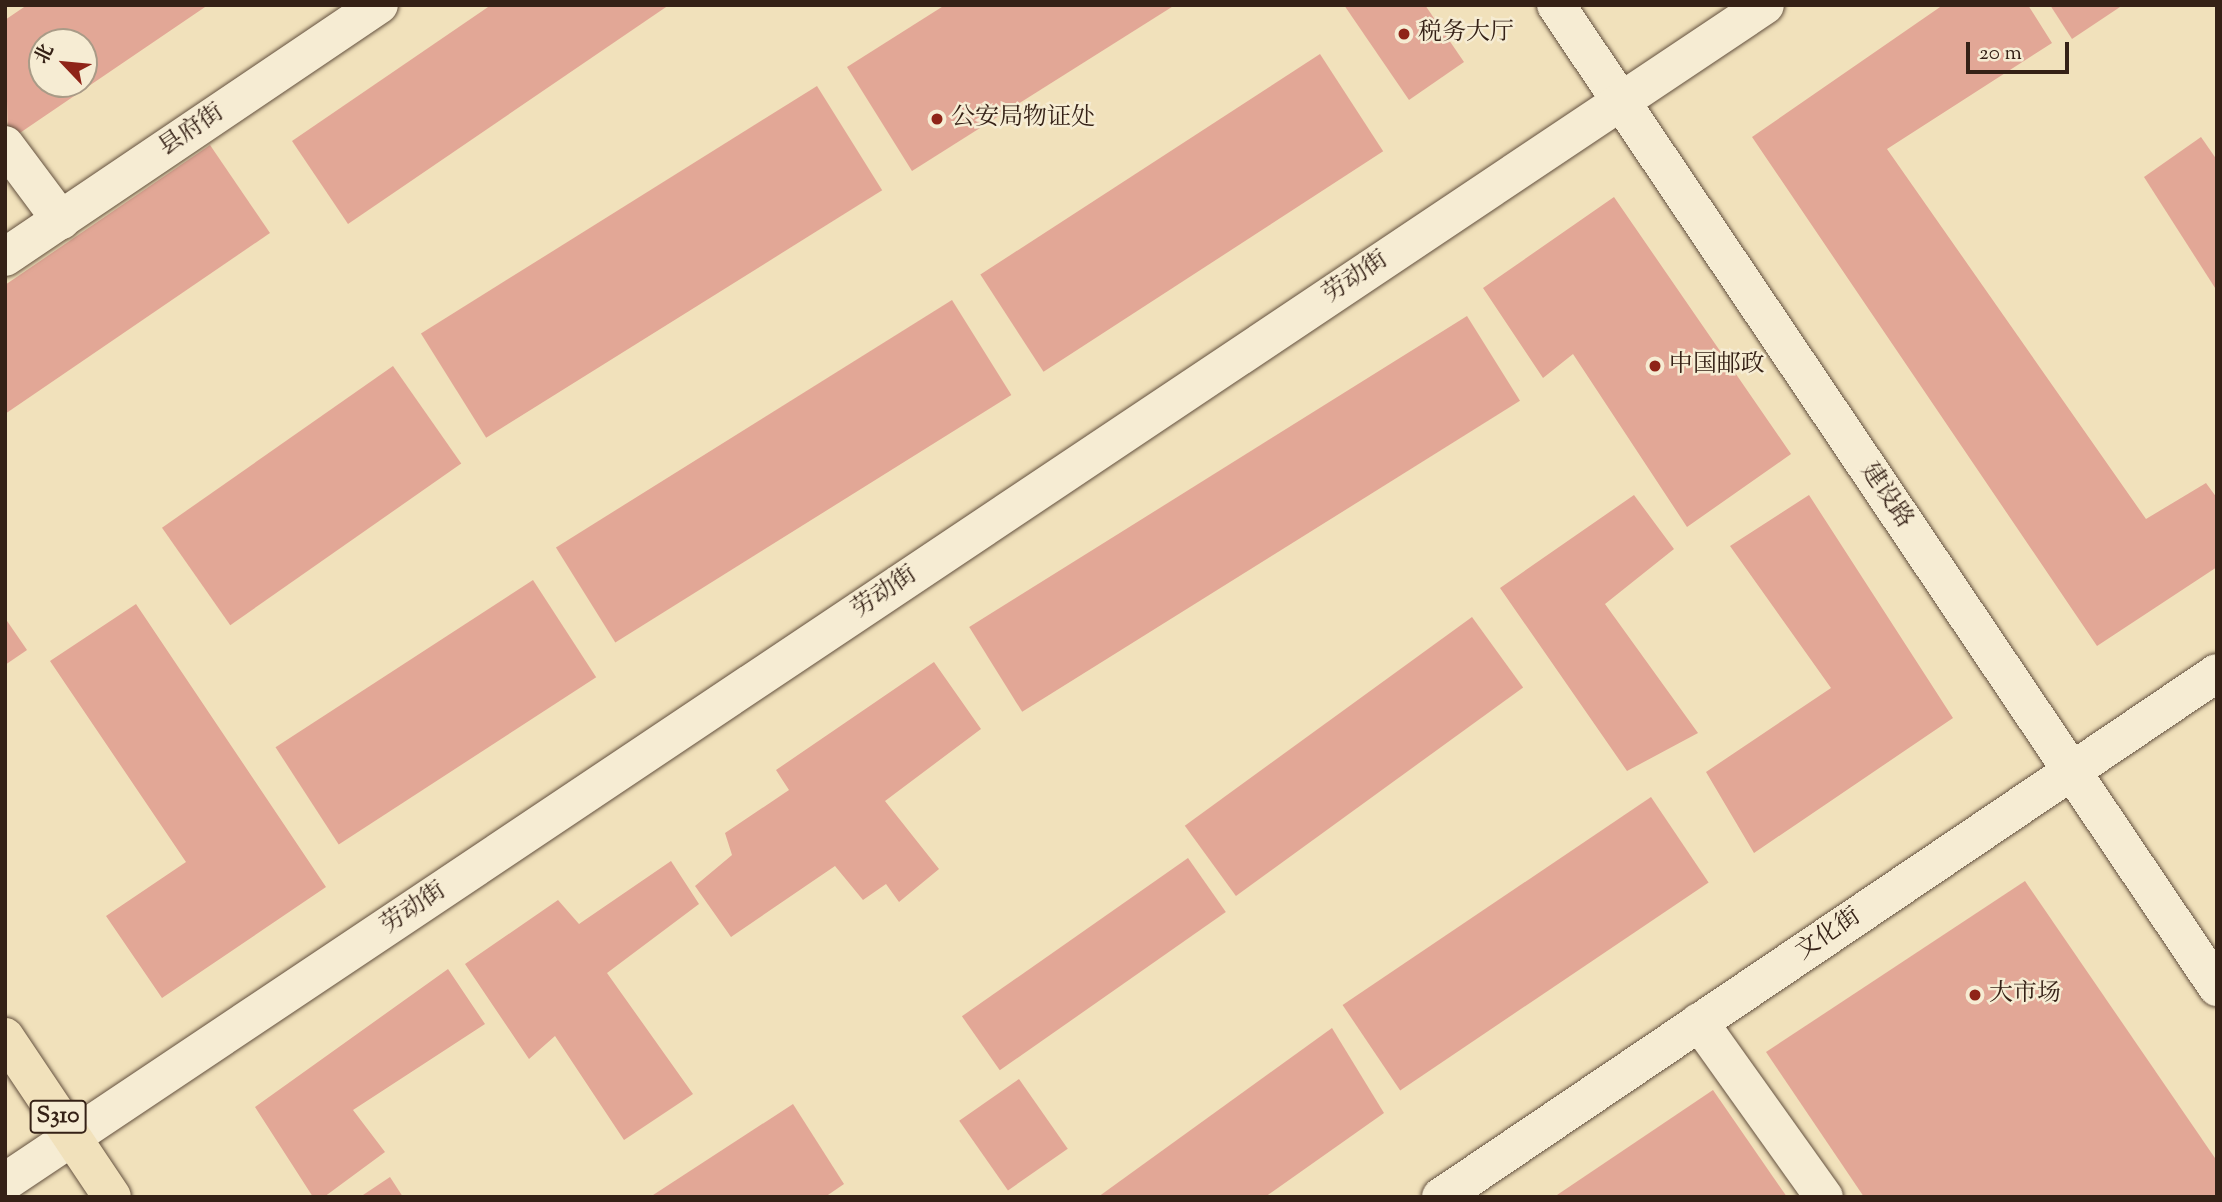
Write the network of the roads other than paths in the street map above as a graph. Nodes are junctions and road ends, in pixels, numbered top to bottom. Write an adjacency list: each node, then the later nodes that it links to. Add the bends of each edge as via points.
1 (379, 5): 6 (street, 县府街)
2 (1556, 5): 4 (street, 建设路)
3 (1765, 5): 4 (street, 劳动街)
4 (1621, 101): 9 (street, 建设路); 13 (street, 劳动街)
5 (5, 145): 6 (street)
6 (61, 220): 7 (street, 县府街)
7 (5, 257)
8 (2217, 673): 9 (street, 文化街)
9 (2071, 771): 10 (street, 建设路); 11 (street, 文化街)
10 (2217, 986)
11 (1699, 1023): 16 (street, 文化街); 17 (street)
12 (5, 1037): 13 (main road, S310)
13 (72, 1137): 14 (street, 劳动街); 15 (main road, S310)
14 (5, 1182)
15 (112, 1197)
16 (1441, 1197)
17 (1824, 1197)

